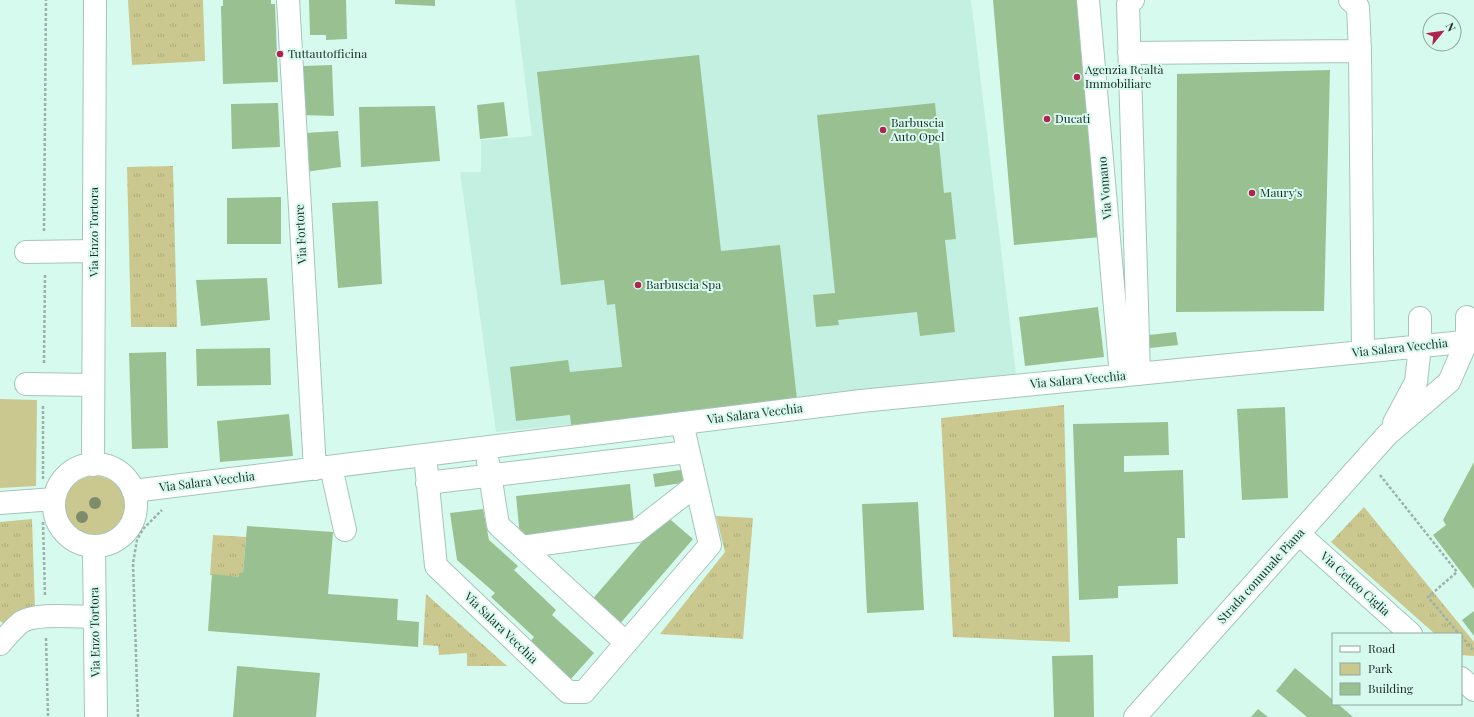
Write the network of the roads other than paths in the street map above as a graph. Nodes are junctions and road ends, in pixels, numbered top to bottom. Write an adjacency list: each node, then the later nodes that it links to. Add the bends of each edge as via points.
1 (95, 0): 8 (street, Via Enzo Tortora)
2 (288, 0): 24 (street, Via Fortore)
3 (1088, 0): 15 (street, Via Vomano)
4 (1133, 0): 7 (street, via 1128,4)
5 (1355, 2): 6 (street)
6 (1360, 51): 7 (street); 14 (street)
7 (1129, 53): 15 (street)
8 (94, 251): 9 (street); 17 (street, Via Enzo Tortora)
9 (26, 252)
10 (1467, 317): 12 (street)
11 (1420, 318): 13 (street, Strada comunale Piana)
12 (1470, 341): 13 (street, Via Salara Vecchia); 19 (street, Strada comunale Piana, via 1448,382)
13 (1420, 346): 14 (street, Via Salara Vecchia); 19 (street, Strada comunale Piana, via 1416,382)
14 (1363, 352): 15 (street, Via Salara Vecchia)
15 (1130, 375): 18 (street, Via Salara Vecchia, via 854,402)
16 (26, 384): 17 (street)
17 (93, 384): 23 (street, Via Enzo Tortora)
18 (682, 423): 20 (street, Via Salara Vecchia); 21 (street, Via Salara Vecchia)
19 (1388, 435): 32 (street, Strada comunale Piana)
20 (485, 447): 22 (street, Via Salara Vecchia); 25 (street)
21 (688, 452): 25 (street); 27 (street, Via Salara Vecchia)
22 (425, 455): 24 (street, Via Salara Vecchia); 26 (street, Via Salara Vecchia)
23 (93, 465): 28 (street, via 117,471 127,480); 29 (street, via 79,467 67,475)
24 (323, 468): 28 (street, Via Salara Vecchia); 31 (street, Via Fortore)
25 (490, 476): 26 (street); 34 (street, via 498,525)
26 (427, 484): 37 (street, Via Salara Vecchia, via 436,566 568,692 584,692)
27 (696, 485): 34 (street, via 637,531); 37 (street, Via Salara Vecchia, via 710,545)
28 (133, 491): 33 (street, via 136,504 134,517 128,529 119,539)
29 (48, 500): 30 (street); 33 (street, via 63,532 72,540)
30 (0, 503)
31 (345, 530)
32 (1299, 534): 36 (street, Via Cetteo Ciglia); 42 (street, Strada comunale Piana)
33 (94, 547): 35 (street, Via Enzo Tortora)
34 (522, 548): 37 (street)
35 (95, 617): 38 (street, via 45,616 20,622); 41 (street, Via Enzo Tortora)
36 (1410, 633)
37 (626, 643)
38 (0, 644)
39 (1462, 679): 40 (street)
40 (1474, 690)
41 (96, 717)
42 (1135, 717)

